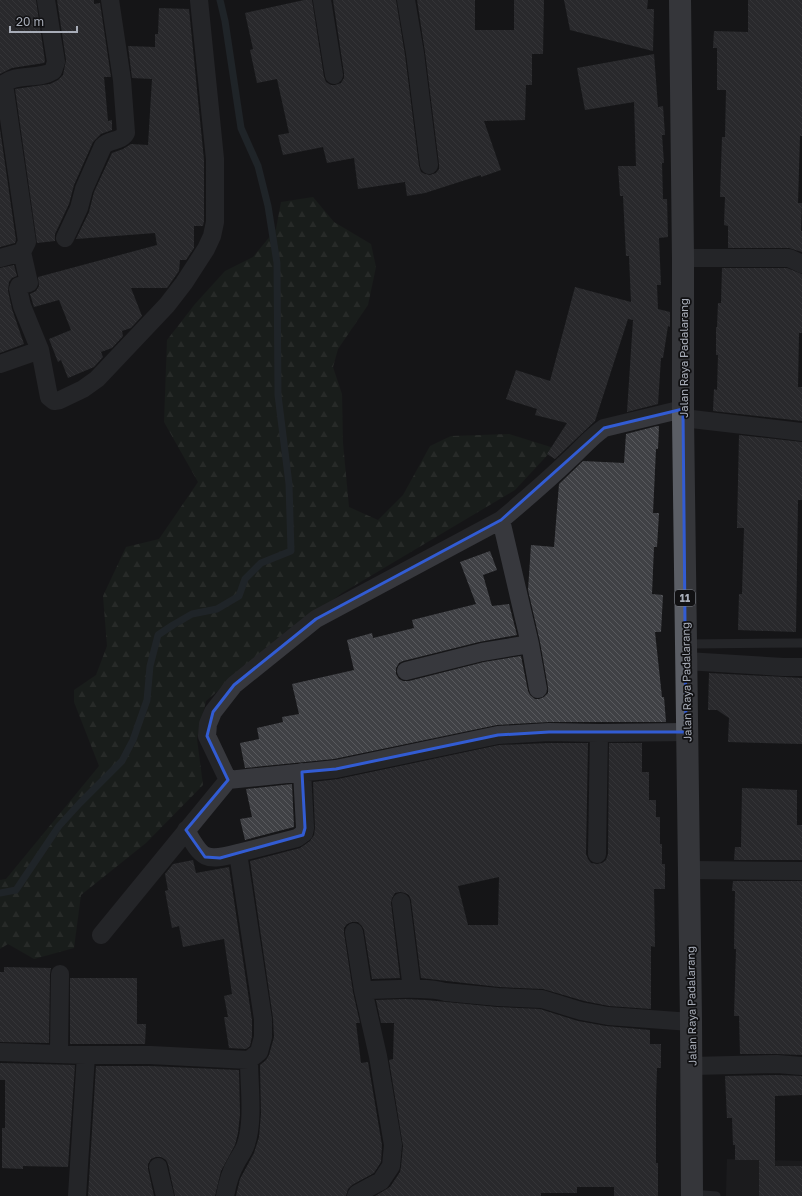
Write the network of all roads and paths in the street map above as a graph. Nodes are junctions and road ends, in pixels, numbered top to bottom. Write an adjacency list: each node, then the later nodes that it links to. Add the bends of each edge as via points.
1 (46, 0): 10 (street, via 56,62 53,71 47,75 11,80 4,84 27,242)
2 (110, 0): 9 (street, via 122,80 126,133 120,139 103,146)
3 (199, 0): 14 (street, via 215,159 215,222 212,236 184,283 167,305 97,379 82,389 60,400 54,401 49,397)
4 (322, 0): 7 (street)
5 (406, 0): 8 (street)
6 (680, 0): 12 (highway, Jalan Raya Padalarang / 11)
7 (334, 75)
8 (429, 165)
9 (65, 238)
10 (22, 252): 11 (street); 14 (street, via 29,282 18,289 22,306)
11 (0, 258)
12 (683, 258): 13 (street, via 789,258); 16 (highway, Jalan Raya Padalarang / 11)
13 (802, 264)
14 (40, 350): 15 (street)
15 (0, 364)
16 (683, 414): 17 (street); 18 (street, via 604,428); 21 (highway, Jalan Raya Padalarang / 11)
17 (802, 432)
18 (501, 520): 20 (street); 28 (street, via 316,619 234,685 213,712 208,724 208,736)
19 (802, 643): 21 (lane)
20 (530, 644): 23 (street, via 482,652); 24 (street)
21 (686, 653): 22 (street, via 783,668); 25 (highway, Jalan Raya Padalarang / 11)
22 (802, 668)
23 (406, 671)
24 (538, 689)
25 (686, 732): 26 (street); 32 (highway, Jalan Raya Padalarang / 11)
26 (599, 733): 27 (street, via 498,735 336,769); 31 (street)
27 (302, 772): 28 (street); 30 (street, via 305,828 302,835)
28 (228, 780): 29 (street)
29 (186, 830): 30 (street, via 205,857 220,858); 36 (street)
30 (238, 853): 44 (street, via 263,1019 263,1037 259,1052)
31 (597, 854)
32 (689, 870): 33 (street); 40 (highway, Jalan Raya Padalarang / 11)
33 (802, 872)
34 (401, 902): 38 (street)
35 (354, 932): 39 (street)
36 (101, 935)
37 (60, 974): 42 (street)
38 (412, 989): 39 (street); 40 (street, via 498,998 542,999 608,1016)
39 (362, 990): 52 (street, via 378,1056 393,1145 391,1166 381,1181)
40 (691, 1022): 45 (highway, Jalan Raya Padalarang / 11)
41 (0, 1052): 42 (street)
42 (59, 1053): 43 (street)
43 (86, 1055): 44 (street); 49 (street)
44 (249, 1060): 51 (street, via 249,1135 235,1165)
45 (692, 1066): 46 (street); 48 (highway, Jalan Raya Padalarang / 11)
46 (802, 1066)
47 (158, 1167): 50 (street)
48 (692, 1195): 53 (lane)
49 (77, 1196)
50 (165, 1196)
51 (225, 1196)
52 (356, 1196)
53 (716, 1196)

